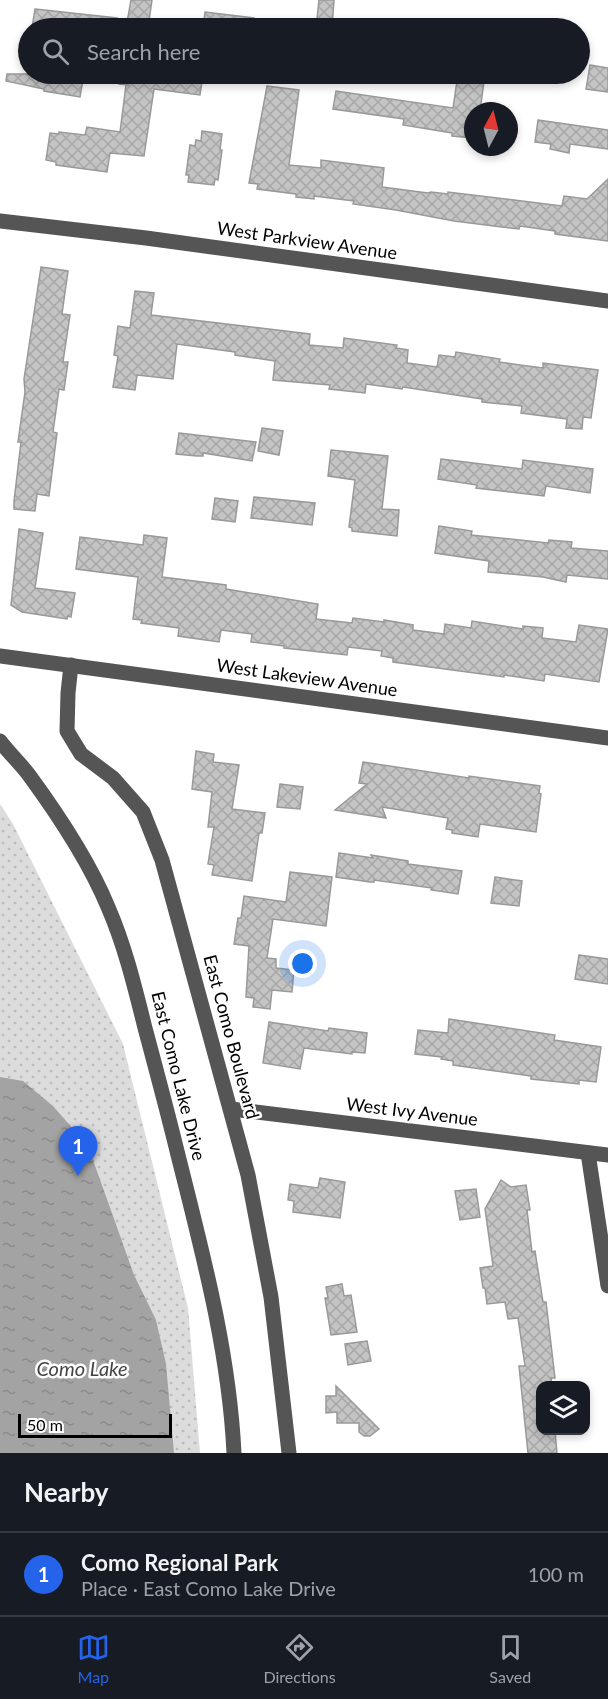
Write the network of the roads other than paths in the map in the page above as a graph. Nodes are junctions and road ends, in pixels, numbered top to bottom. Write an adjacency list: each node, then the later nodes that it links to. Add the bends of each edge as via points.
1 (0, 221): 2 (street, West Parkview Avenue)
2 (608, 301)
3 (0, 656): 4 (street, West Lakeview Avenue)
4 (71, 665): 5 (street, West Lakeview Avenue); 7 (street, East Como Boulevard, via 67,731 81,754 113,778 143,812 162,860)
5 (608, 738)
6 (0, 741): 11 (street, East Como Lake Drive, via 28,774 87,864 108,907 138,994 213,1298 232,1409)
7 (231, 1109): 8 (street, West Ivy Avenue); 12 (street, East Como Boulevard, via 271,1296)
8 (588, 1153): 9 (street, West Ivy Avenue); 10 (street)
9 (608, 1155)
10 (608, 1286)
11 (234, 1453)
12 (289, 1453)

